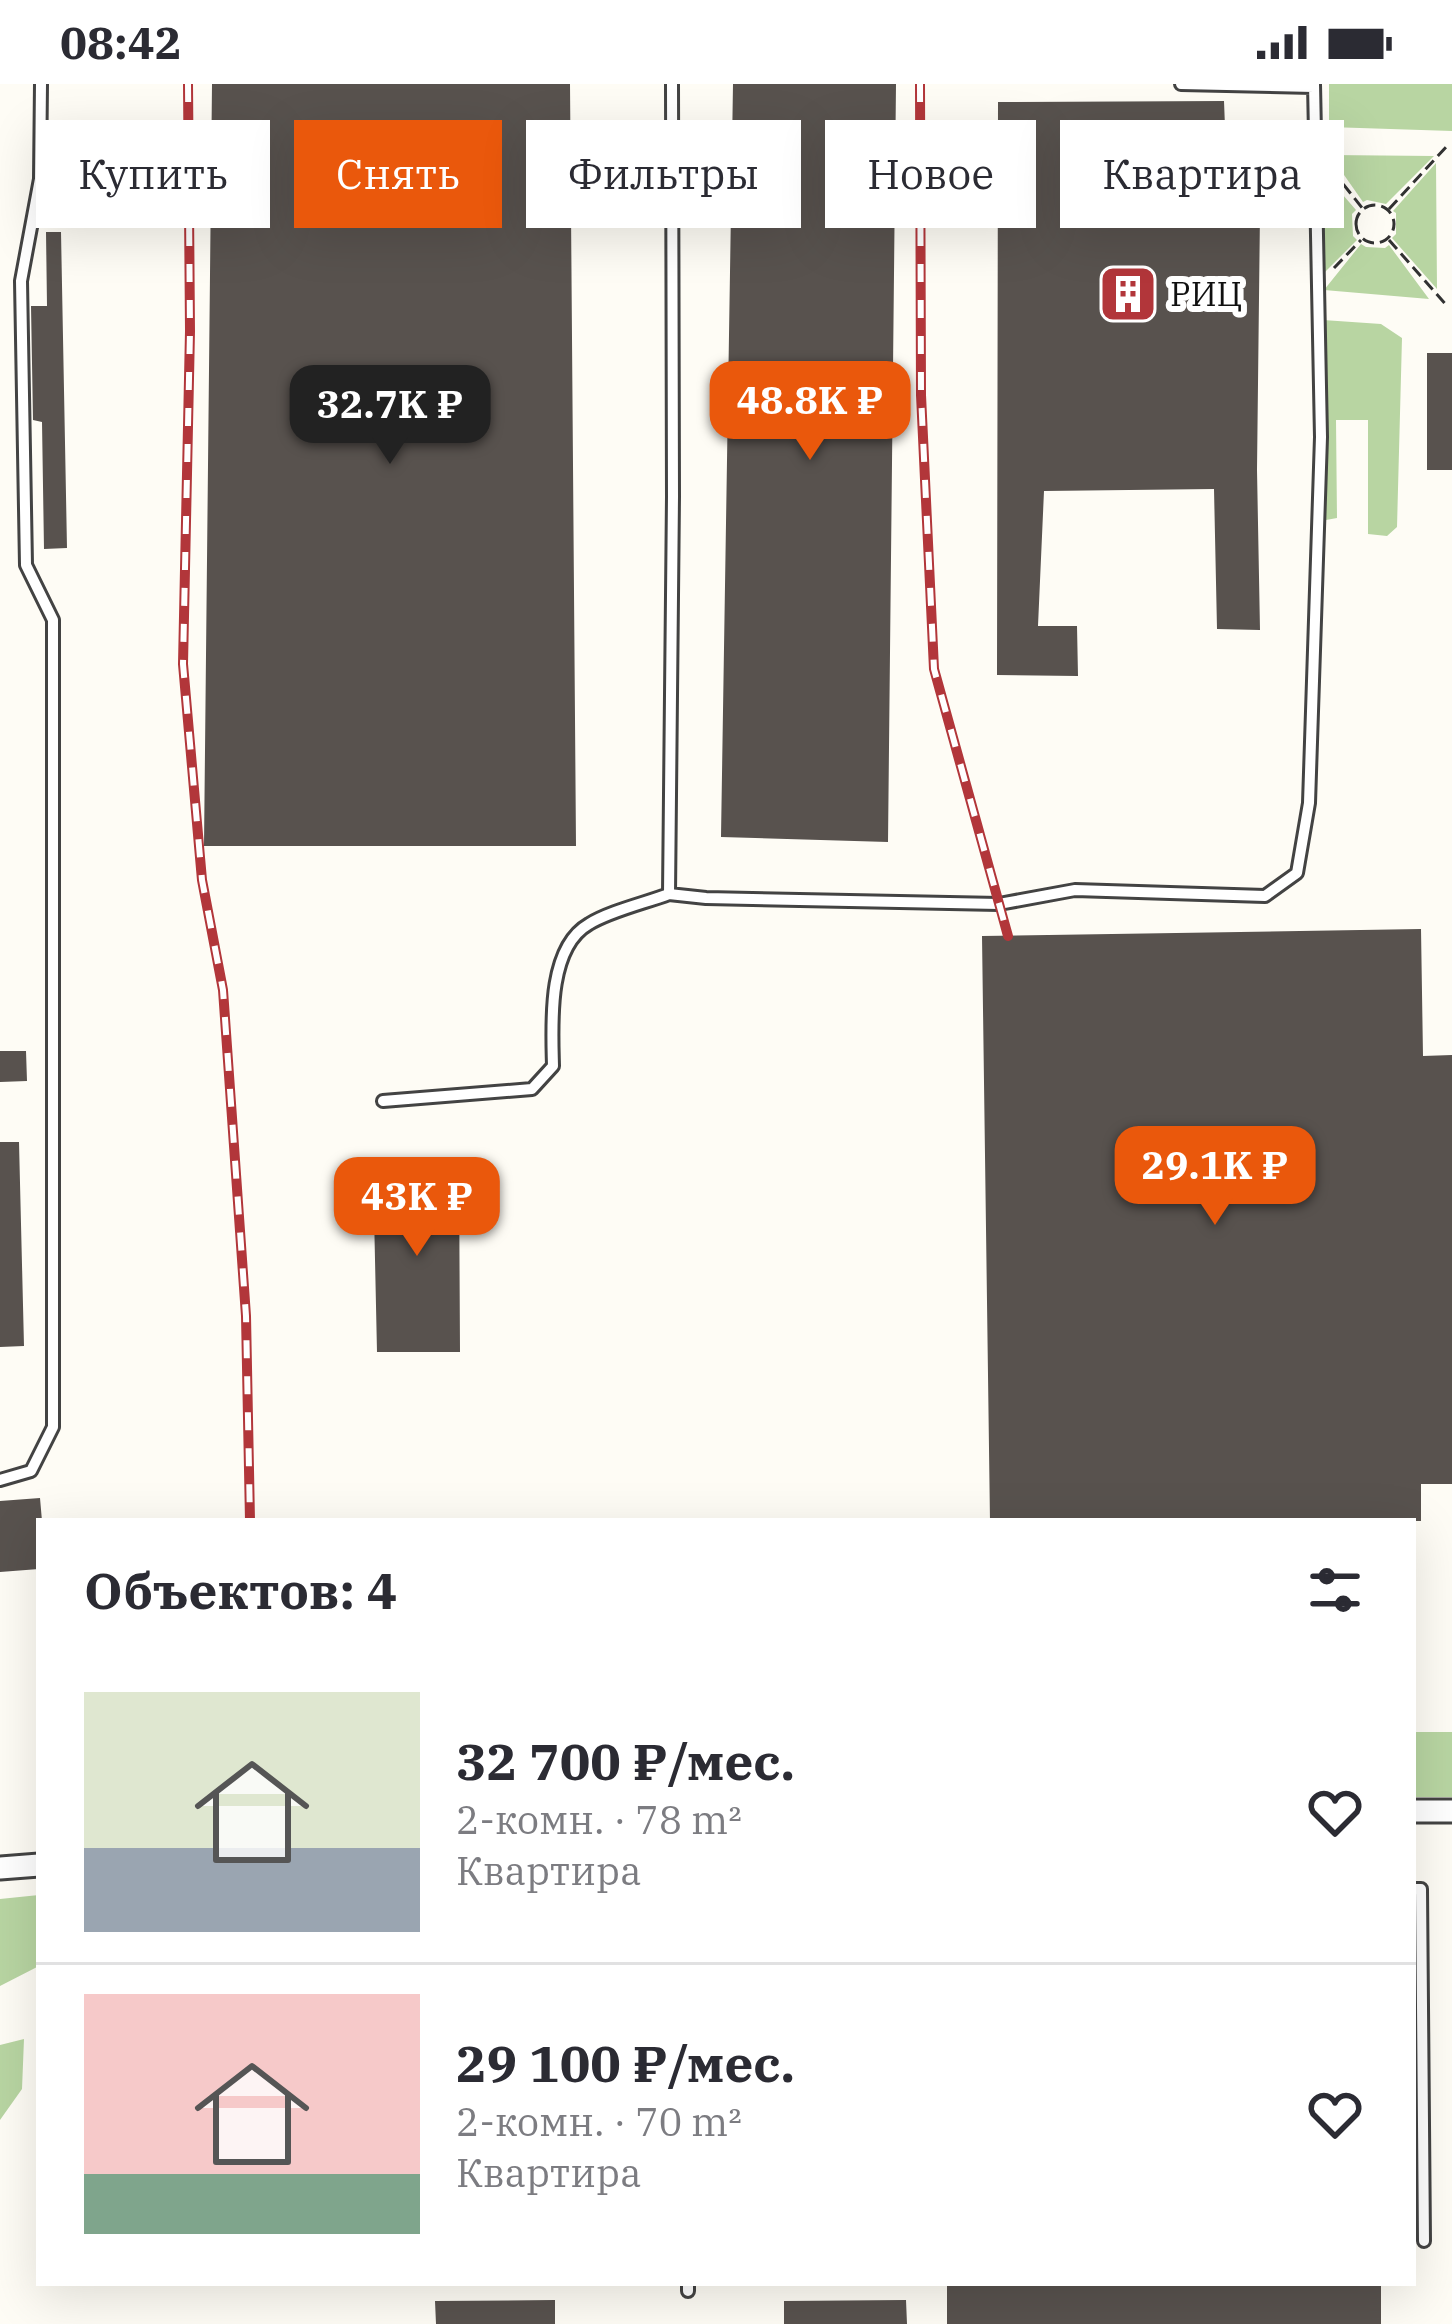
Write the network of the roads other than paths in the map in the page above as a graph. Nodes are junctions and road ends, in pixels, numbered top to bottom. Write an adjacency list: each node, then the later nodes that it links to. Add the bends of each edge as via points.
1 (41, 84): 7 (lane, via 40,178 21,281 26,565 53,620 53,1427 31,1471)
2 (672, 84): 5 (lane)
3 (1181, 84): 4 (lane)
4 (1314, 86): 5 (lane, via 1322,437 1309,802 1297,873 1265,896 1075,890 999,904)
5 (669, 894): 6 (lane, via 586,925 570,943 552,993 553,1066 532,1089)
6 (383, 1101)
7 (0, 1480)
8 (1452, 1810): 9 (street)
9 (1416, 1811)
10 (36, 1865): 11 (street)
11 (0, 1868)
12 (1416, 1889): 13 (lane)
13 (1424, 2241)

